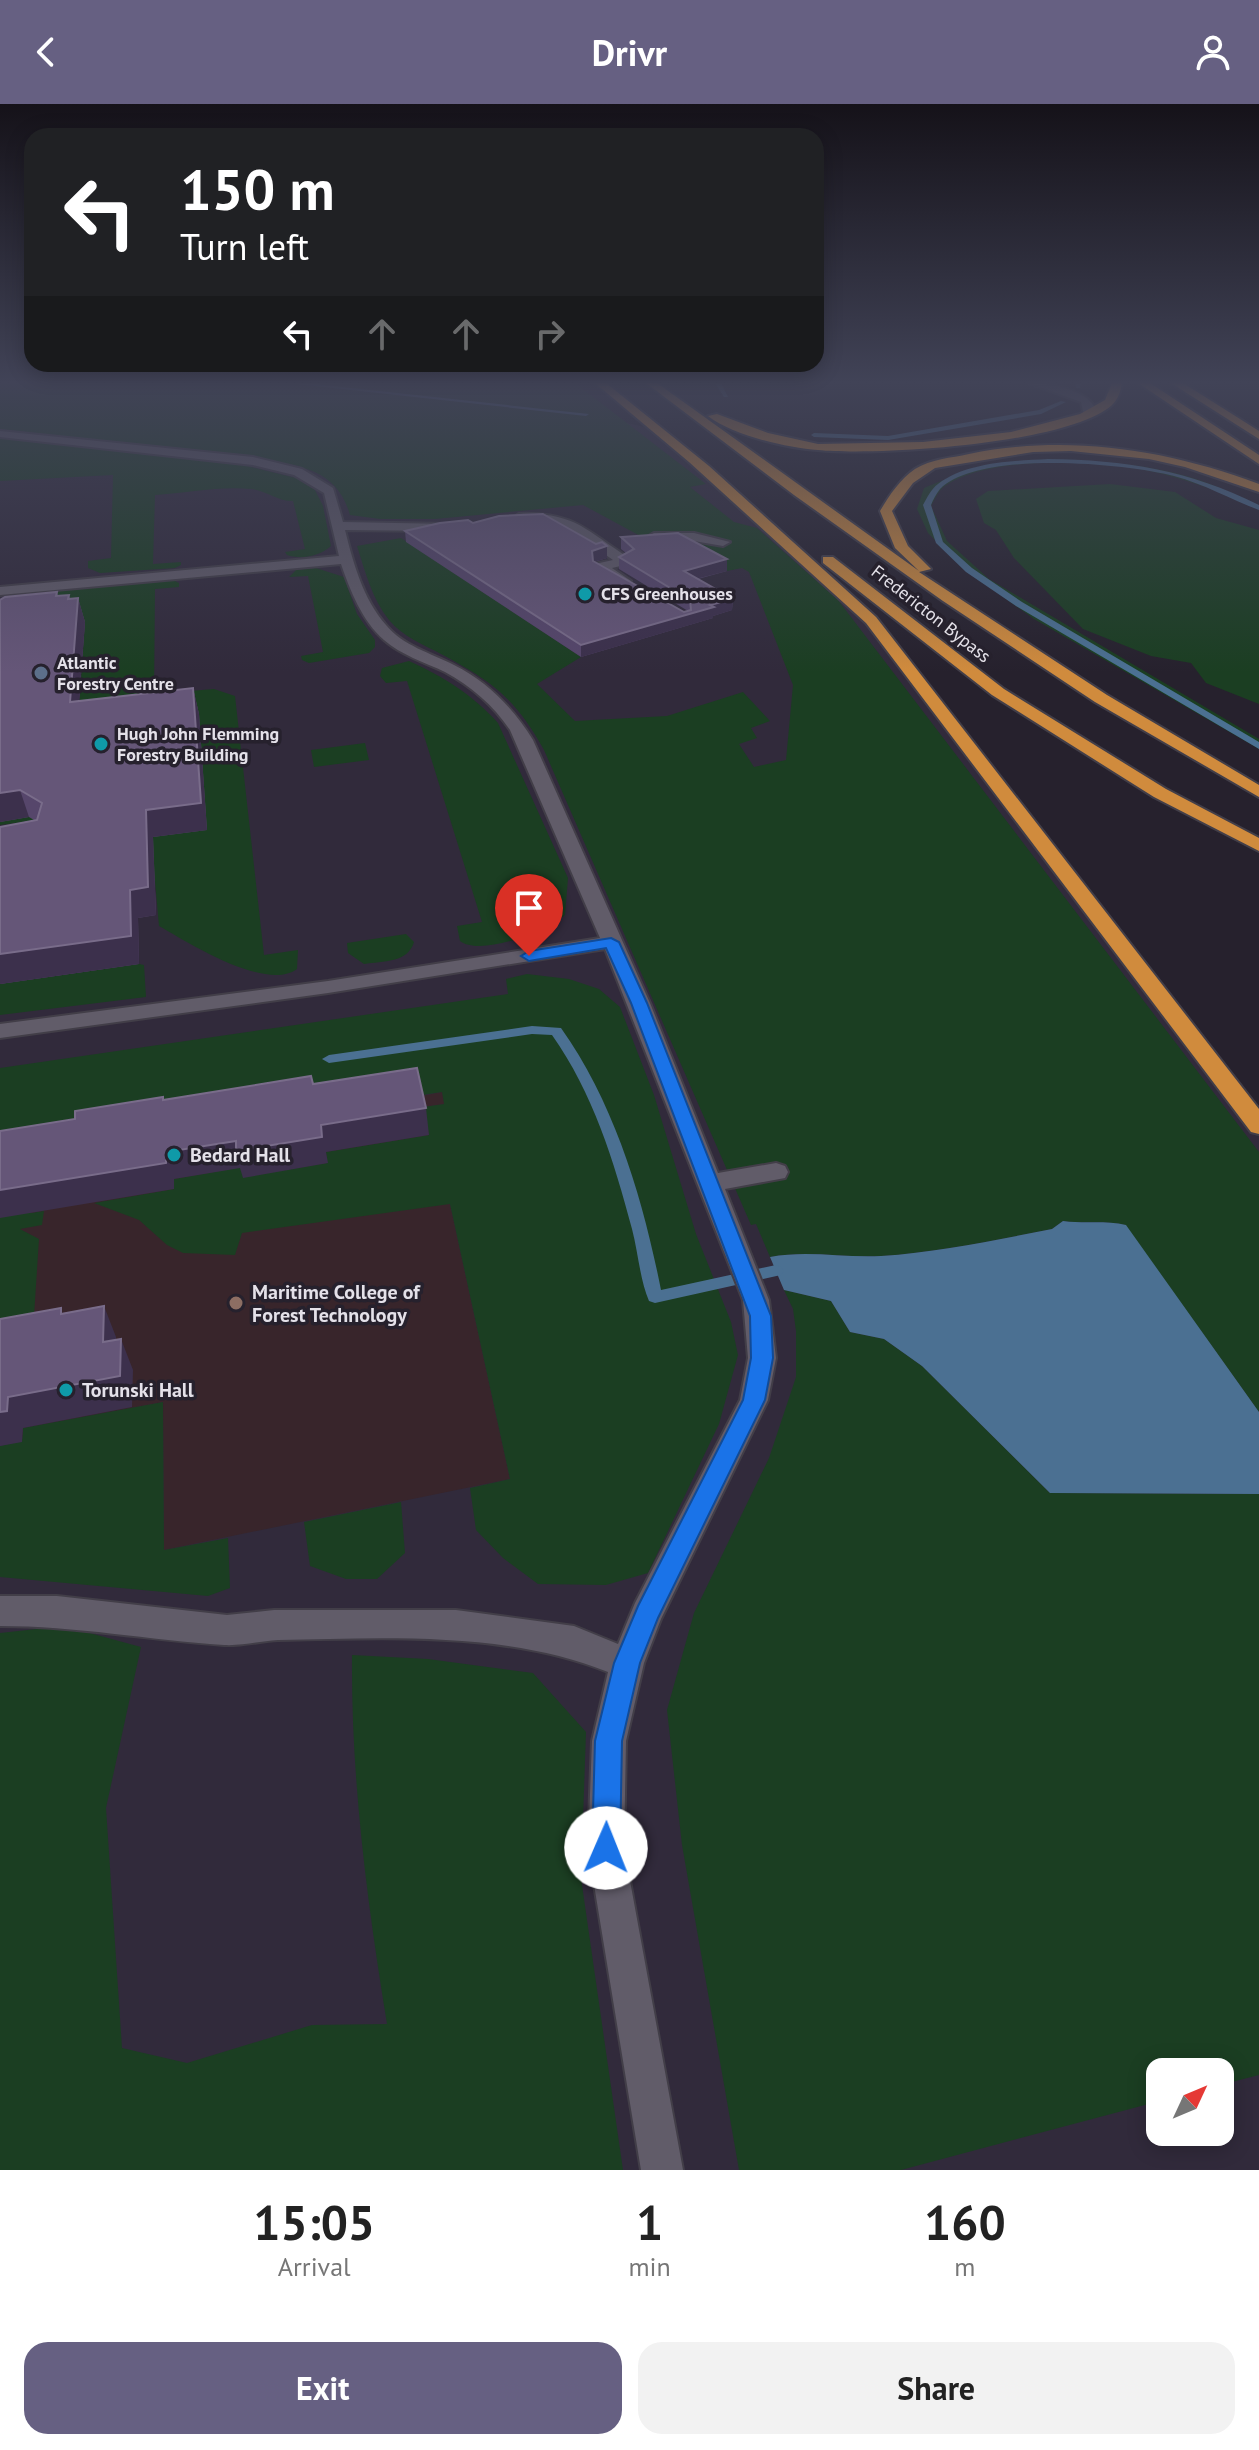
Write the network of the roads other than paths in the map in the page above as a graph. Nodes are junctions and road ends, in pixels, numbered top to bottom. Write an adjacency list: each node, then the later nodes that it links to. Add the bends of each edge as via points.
1 (314, 479): 10 (street, via 329,491)
2 (715, 479): 23 (highway, via 871,620)
3 (718, 479): 20 (highway, Fredericton Bypass, via 998,692 1160,793)
4 (783, 479): 18 (highway, Fredericton Bypass)
5 (911, 479): 18 (highway, via 886,511 902,548)
6 (1232, 479): 7 (highway)
7 (1259, 488)
8 (509, 519): 13 (street, via 554,518 586,530)
9 (460, 525): 10 (street)
10 (338, 526): 15 (street)
11 (644, 538): 14 (street)
12 (614, 541): 13 (street)
13 (599, 542): 16 (street, via 624,561 600,567)
14 (723, 542)
15 (347, 559): 17 (street); 21 (street, via 382,630 454,671 511,716)
16 (641, 591)
17 (2, 596)
18 (984, 625): 19 (highway, Fredericton Bypass)
19 (1259, 792)
20 (1259, 845)
21 (611, 942): 22 (street); 25 (street)
22 (0, 1031)
23 (1259, 1126)
24 (776, 1172): 25 (street)
25 (709, 1183): 27 (street, via 760,1316 762,1358 754,1400)
26 (0, 1611): 27 (street, via 57,1611 227,1630 456,1625 574,1642)
27 (627, 1663): 28 (street, via 609,1741 606,1848)
28 (662, 2170)

